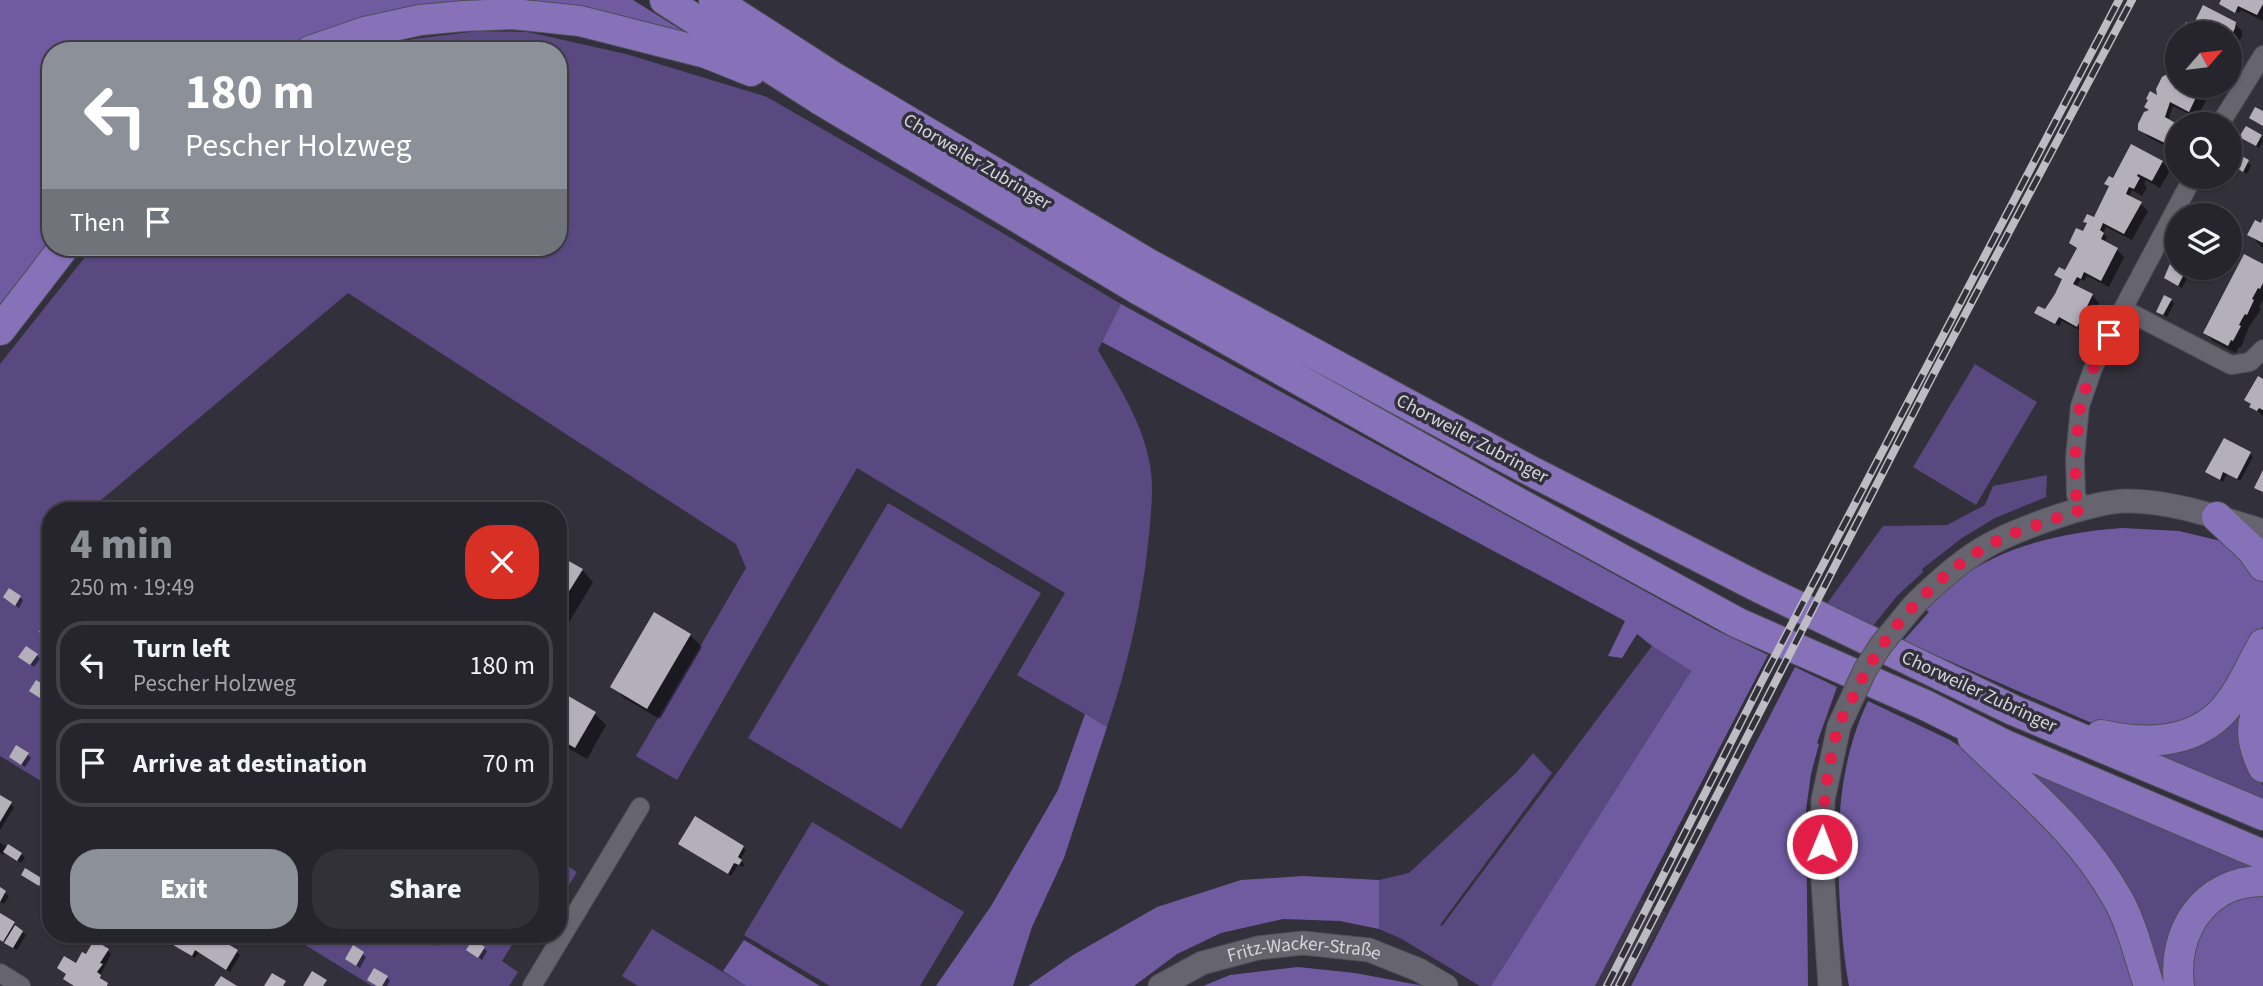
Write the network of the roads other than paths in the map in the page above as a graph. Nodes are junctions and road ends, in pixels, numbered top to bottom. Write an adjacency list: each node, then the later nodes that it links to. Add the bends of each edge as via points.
1 (664, 0): 5 (highway, Chorweiler Zubringer)
2 (714, 0): 18 (highway, Chorweiler Zubringer, via 835,78 1147,262 1539,475)
3 (336, 42): 5 (highway, Chorweiler Zubringer, via 420,20 464,16 513,14 579,21 706,53)
4 (2263, 55): 6 (street)
5 (819, 99): 19 (highway, Chorweiler Zubringer, via 1141,291 1536,513 1738,623)
6 (2227, 112)
7 (2187, 189): 9 (street)
8 (57, 256): 10 (highway)
9 (2123, 309): 11 (street, via 2231,365 2250,362); 12 (street, via 2080,405 2076,495)
10 (0, 330)
11 (2263, 349)
12 (2083, 509): 13 (street, via 2125,501); 33 (street, bridge, via 1981,549 1938,581 1875,653 1839,726 1823,800 1822,867)
13 (2217, 517): 14 (street); 15 (highway)
14 (2263, 531)
15 (2263, 566)
16 (2263, 644): 18 (highway, via 2239,690 2220,714 2200,729 2174,738 2124,741)
17 (2263, 689): 20 (highway, via 2251,726)
18 (2013, 710): 22 (highway, Chorweiler Zubringer)
19 (1955, 721): 23 (highway, Chorweiler Zubringer); 28 (highway, via 2077,839 2117,897)
20 (2263, 767)
21 (640, 807): 25 (street)
22 (2263, 815)
23 (2263, 855)
24 (2263, 881): 34 (highway, via 2228,889 2196,912 2180,945)
25 (567, 928)
26 (558, 943): 30 (street)
27 (0, 973): 29 (street)
28 (2148, 984)
29 (21, 986)
30 (532, 986)
31 (1160, 986): 32 (street, Fritz-Wacker-Straße, via 1202,963 1258,948 1303,943 1369,950)
32 (1447, 986)
33 (1830, 986)
34 (2179, 986)

